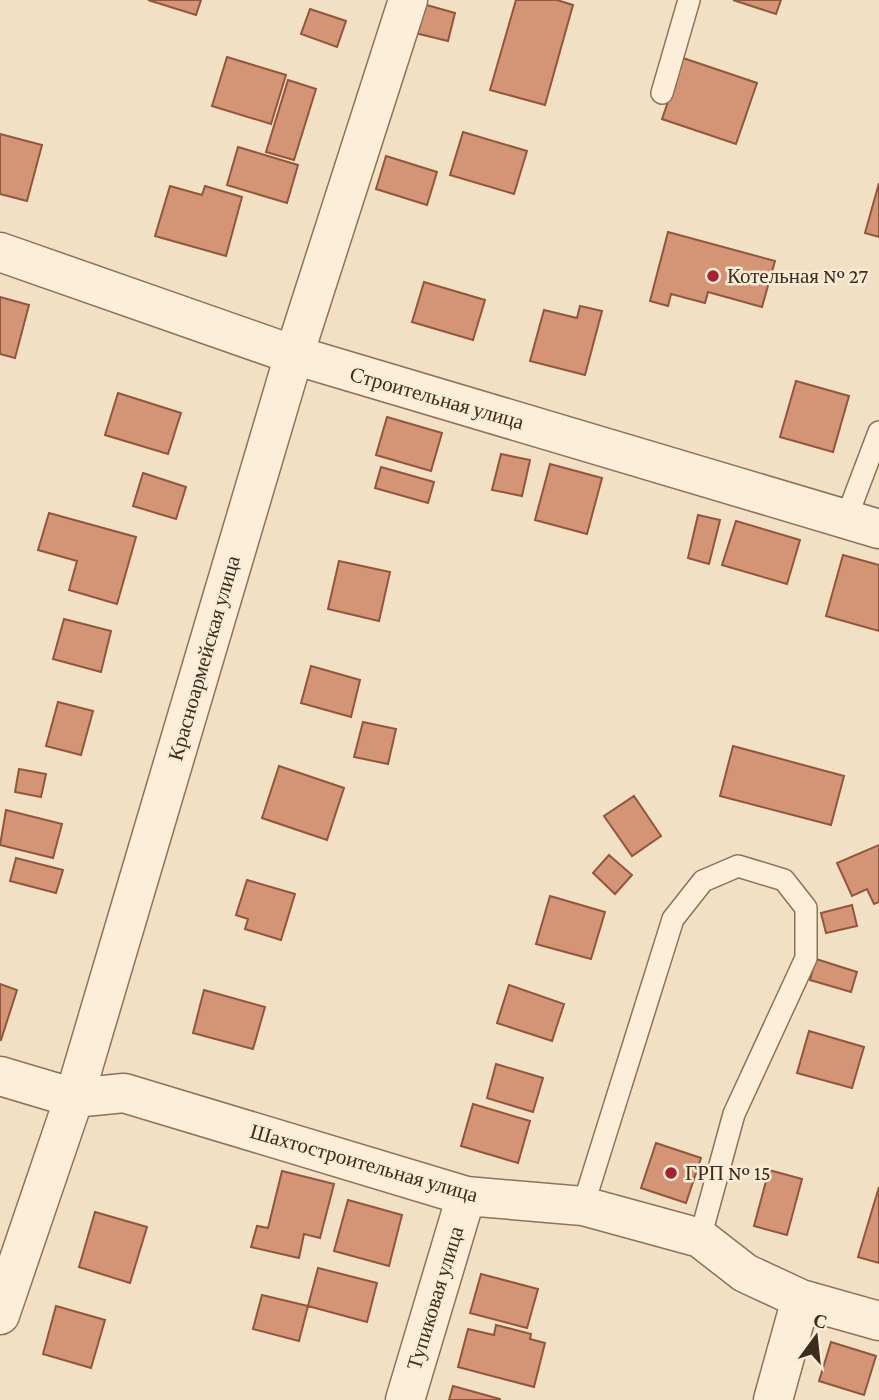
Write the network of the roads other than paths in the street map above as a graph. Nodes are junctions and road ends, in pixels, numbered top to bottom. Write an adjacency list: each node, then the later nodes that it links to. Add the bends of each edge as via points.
1 (408, 0): 5 (street, Красноармейская улица)
2 (689, 0): 3 (lane)
3 (662, 93)
4 (0, 252): 5 (street, Строительная улица)
5 (293, 355): 7 (street, Строительная улица); 9 (street, Красноармейская улица)
6 (879, 432): 7 (lane)
7 (863, 524)
8 (0, 1076): 9 (street, Шахтостроительная улица)
9 (75, 1098): 10 (street, Шахтостроительная улица, via 124,1093); 14 (street, Красноармейская улица)
10 (466, 1196): 11 (street, Шахтостроительная улица); 16 (street, Тупиковая улица)
11 (583, 1206): 12 (street, Шахтостроительная улица); 12 (lane, via 673,919 704,881 738,866 784,880 806,908 806,958 734,1114)
12 (700, 1238): 13 (street, Шахтостроительная улица, via 746,1273)
13 (801, 1299): 15 (street, Шахтостроительная улица); 17 (street)
14 (0, 1315)
15 (879, 1321)
16 (405, 1400)
17 (773, 1400)

